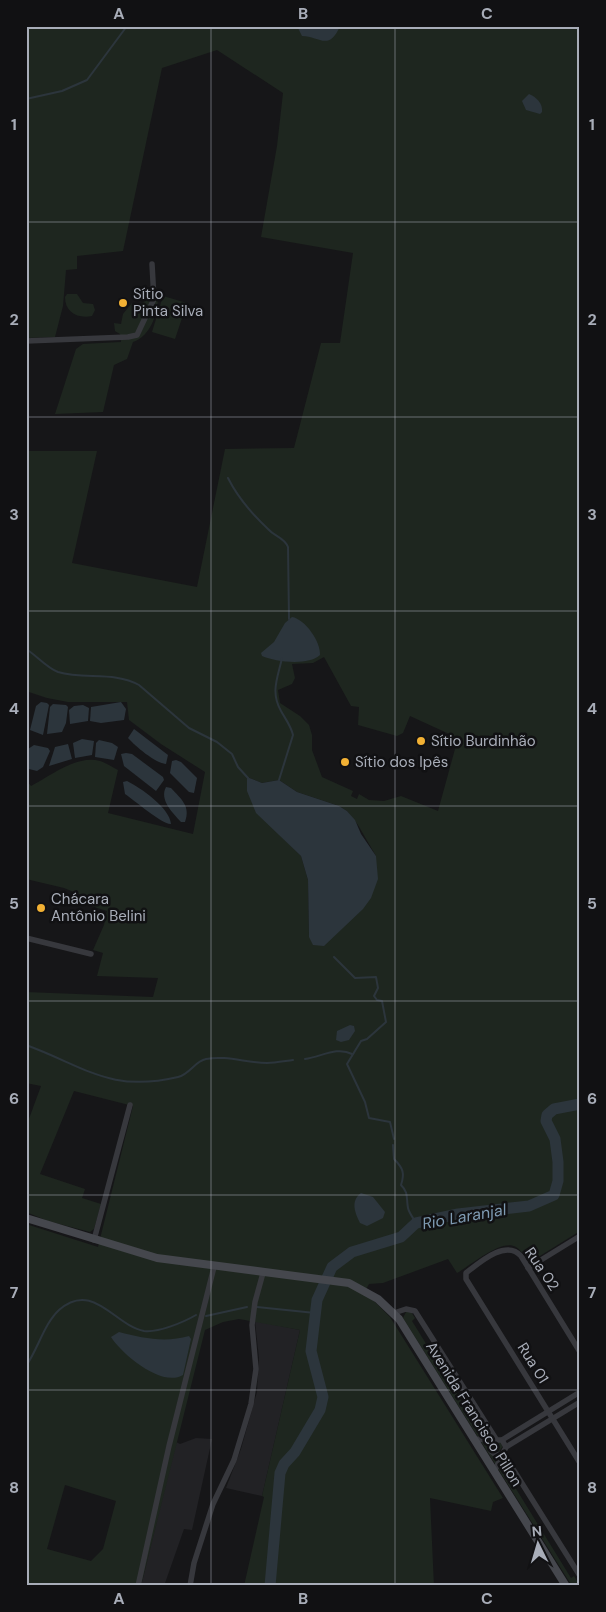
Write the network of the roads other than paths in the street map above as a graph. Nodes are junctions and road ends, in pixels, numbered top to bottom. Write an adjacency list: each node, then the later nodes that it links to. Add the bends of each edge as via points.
1 (152, 264): 2 (street, via 154,299 137,335 128,338)
2 (26, 341)
3 (26, 938): 4 (street)
4 (91, 954)
5 (130, 1104): 8 (street)
6 (26, 1218): 8 (main road, Avenida Francisco Pillon)
7 (579, 1238): 10 (street)
8 (94, 1240): 9 (main road, Avenida Francisco Pillon, via 149,1256)
9 (214, 1267): 11 (main road, Avenida Francisco Pillon); 26 (street)
10 (528, 1268): 12 (street, Rua 02, via 518,1252 508,1248); 14 (street, Rua 02)
11 (263, 1273): 13 (main road, Avenida Francisco Pillon, via 337,1280 365,1290); 27 (street, via 252,1325 256,1370 251,1404 234,1460 213,1504)
12 (465, 1276): 17 (street, Rua 01)
13 (394, 1313): 19 (main road, Avenida Francisco Pillon); 20 (street, via 406,1309 415,1311)
14 (580, 1352)
15 (580, 1392): 17 (street)
16 (580, 1402): 18 (street)
17 (548, 1412): 18 (street, Rua 01); 20 (street)
18 (552, 1418): 21 (street); 23 (street, Rua 01)
19 (473, 1439): 20 (street); 24 (main road, Avenida Francisco Pillon)
20 (497, 1440): 21 (street); 22 (street, via 490,1445 491,1452)
21 (506, 1447): 22 (street)
22 (503, 1454): 24 (street); 25 (street)
23 (580, 1463)
24 (494, 1472): 28 (main road, Avenida Francisco Pillon)
25 (580, 1576)
26 (138, 1586)
27 (190, 1586)
28 (566, 1586)

